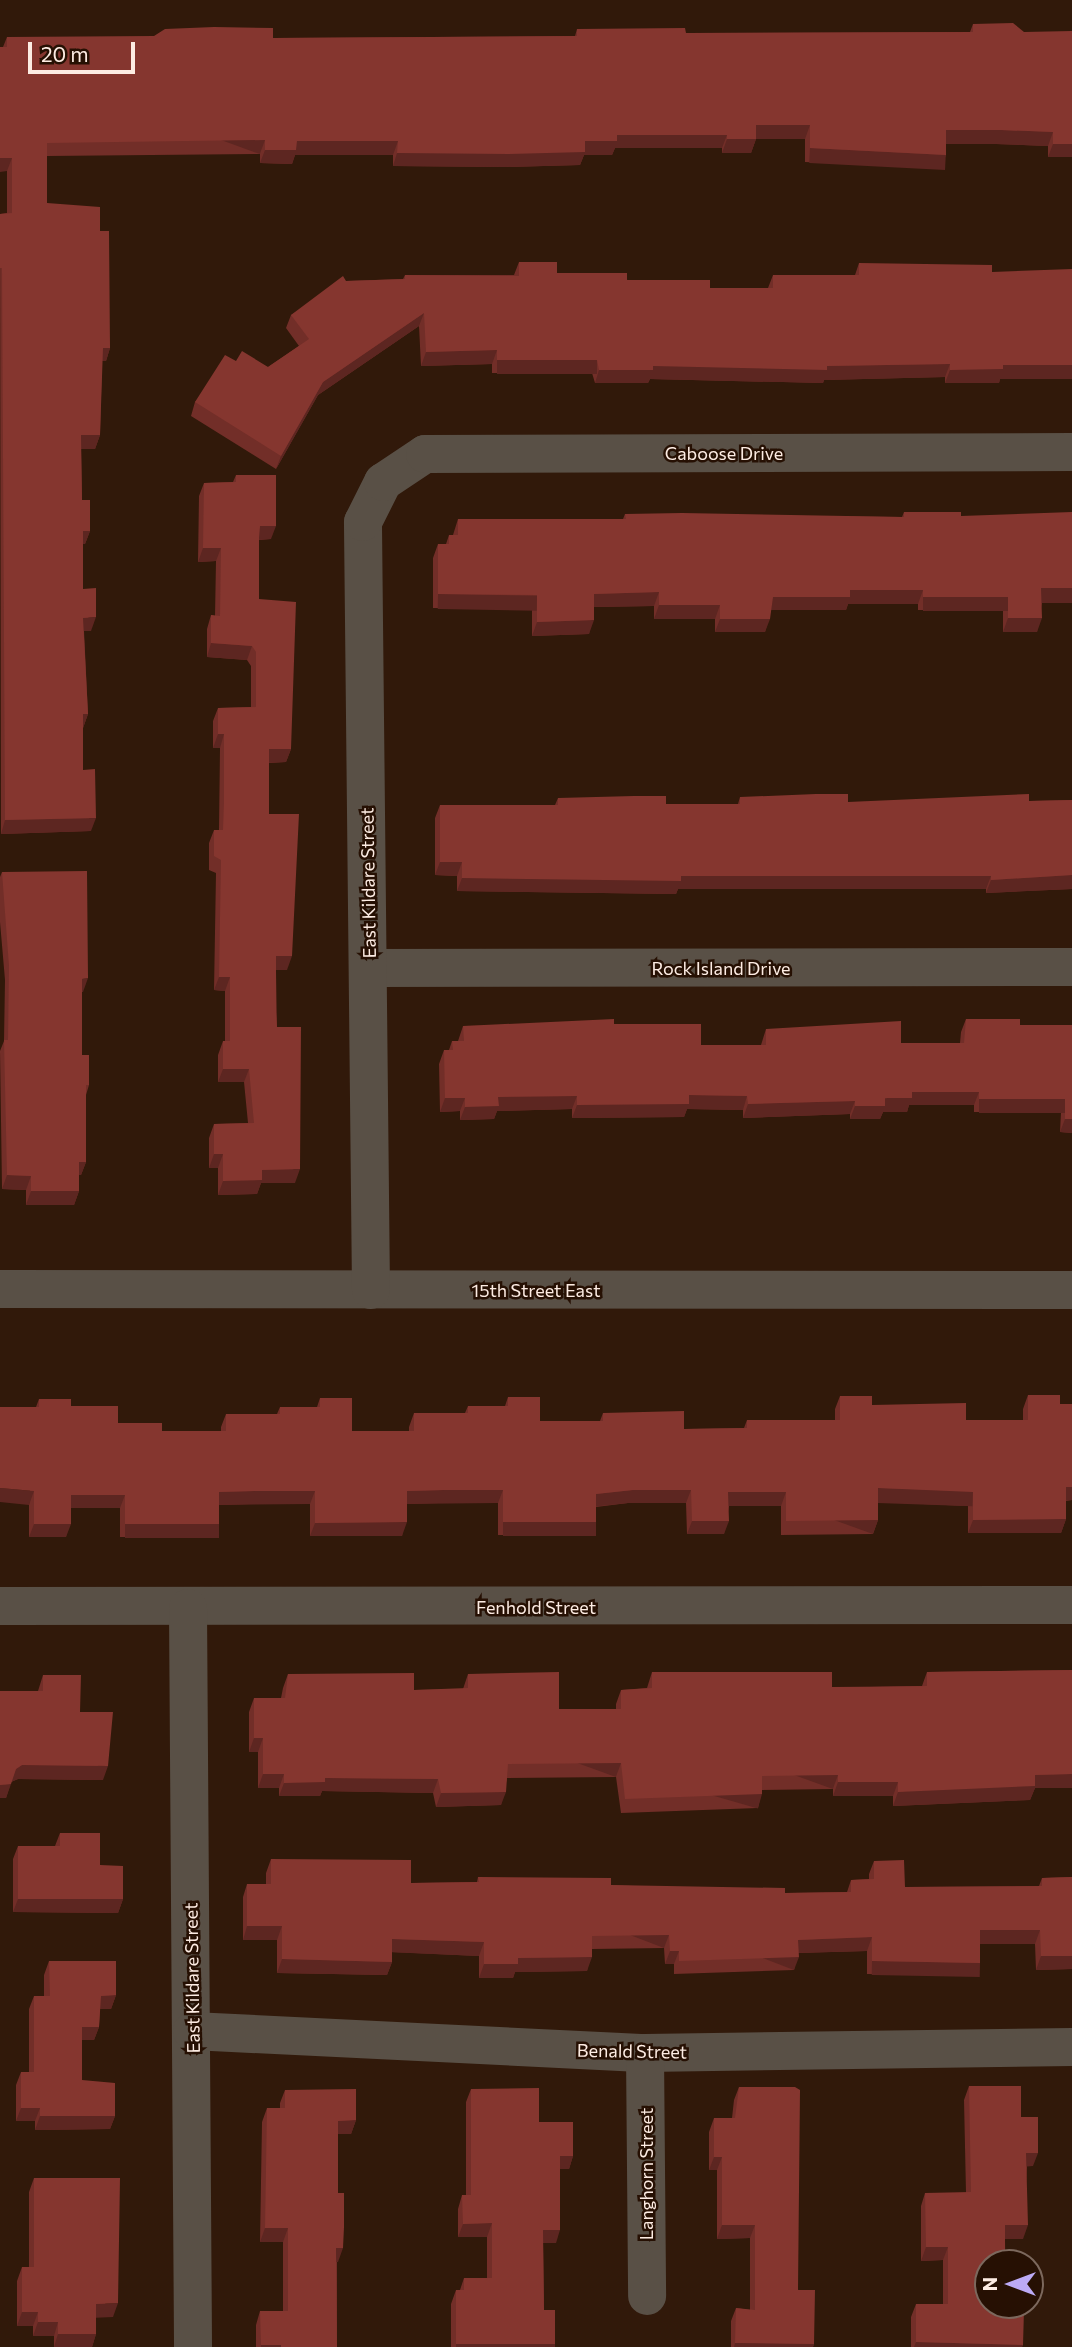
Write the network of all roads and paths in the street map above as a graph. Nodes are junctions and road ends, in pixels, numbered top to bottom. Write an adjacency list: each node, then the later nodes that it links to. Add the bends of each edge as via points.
1 (1072, 452): 2 (street, Caboose Drive, via 425,454)
2 (383, 482): 4 (street, East Kildare Street, via 363,522)
3 (1072, 967): 4 (street, Rock Island Drive)
4 (370, 968): 6 (street, East Kildare Street)
5 (0, 1289): 6 (street, 15th Street East)
6 (371, 1290): 7 (street, 15th Street East)
7 (1072, 1290)
8 (1072, 1605): 10 (street, Fenhold Street)
9 (0, 1606): 10 (street, Fenhold Street)
10 (188, 1608): 11 (street, East Kildare Street)
11 (192, 2031): 13 (street, Benald Street); 15 (street, East Kildare Street)
12 (1072, 2048): 13 (street, Benald Street)
13 (645, 2053): 14 (street, Langhorn Street)
14 (647, 2296)
15 (193, 2347)

